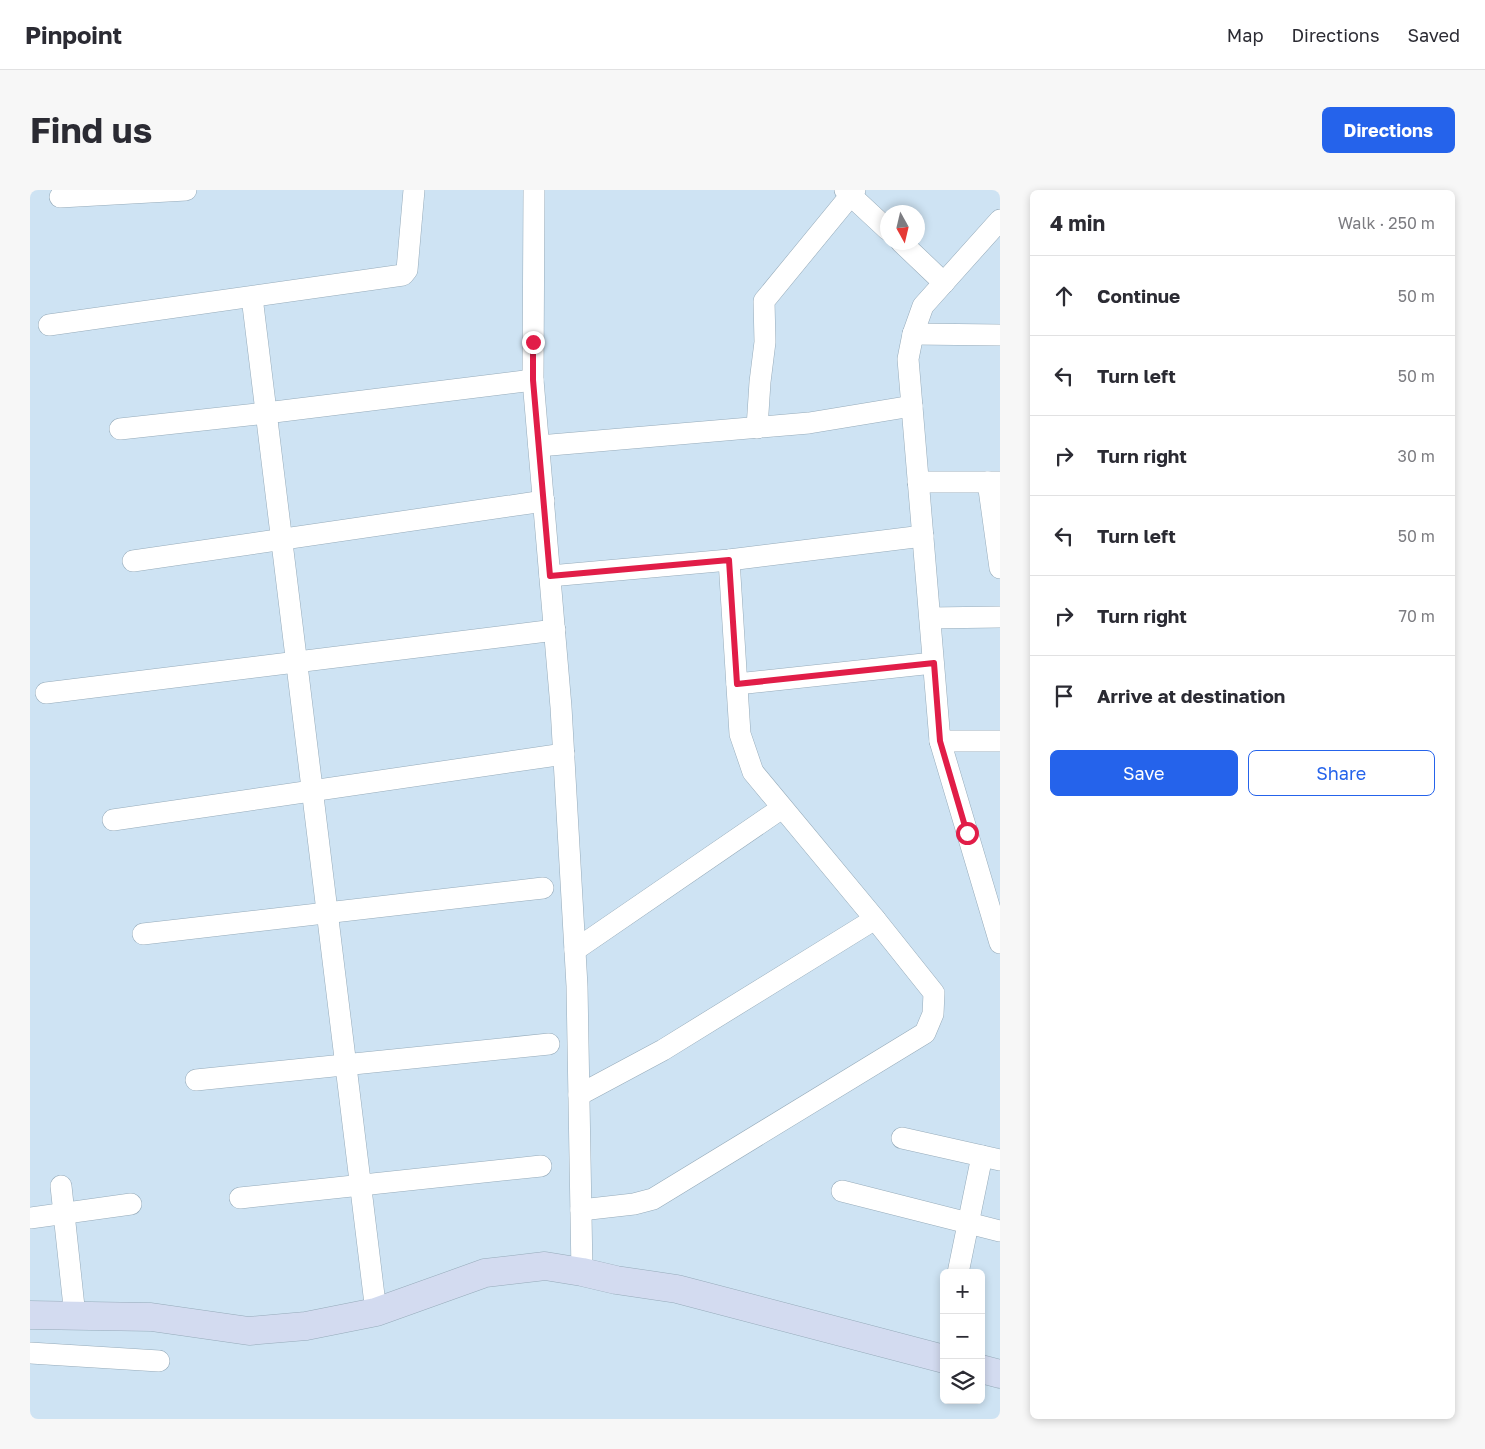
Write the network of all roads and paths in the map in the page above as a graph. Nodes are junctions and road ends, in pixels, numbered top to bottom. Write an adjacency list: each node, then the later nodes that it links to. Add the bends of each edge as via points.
1 (186, 190): 5 (street)
2 (414, 190): 10 (street, via 408,270 403,275)
3 (534, 190): 14 (street)
4 (850, 192): 7 (street); 17 (street, via 764,301 765,342)
5 (60, 198)
6 (1000, 220): 9 (street)
7 (880, 222)
8 (909, 250): 9 (street)
9 (944, 283): 12 (street, via 923,306)
10 (252, 297): 11 (street); 16 (street)
11 (49, 325)
12 (913, 334): 13 (street); 15 (street, via 908,359)
13 (1000, 336)
14 (533, 380): 16 (street); 19 (street)
15 (912, 406): 17 (street, via 829,421); 20 (street)
16 (266, 413): 18 (street); 24 (street)
17 (757, 428): 19 (street)
18 (120, 429)
19 (539, 446): 22 (street)
20 (918, 482): 21 (street); 23 (street)
21 (994, 482): 27 (street)
22 (544, 501): 24 (street); 28 (street)
23 (923, 536): 25 (street); 30 (street)
24 (282, 539): 26 (street); 32 (street)
25 (729, 560): 28 (street); 34 (street)
26 (132, 561)
27 (1000, 568)
28 (550, 576): 31 (street)
29 (1000, 617): 30 (street)
30 (930, 618): 33 (street)
31 (555, 630): 32 (street); 38 (street)
32 (297, 662): 35 (street); 39 (street)
33 (934, 663): 34 (street); 36 (street)
34 (737, 684): 40 (street, via 740,734 753,772)
35 (46, 693)
36 (940, 741): 37 (street); 46 (street)
37 (1000, 741)
38 (564, 754): 39 (street); 47 (street)
39 (312, 791): 41 (street); 43 (street)
40 (782, 808): 44 (street); 47 (street)
41 (113, 820)
42 (543, 888): 43 (street)
43 (327, 913): 45 (street); 49 (street)
44 (875, 919): 51 (street, via 663,1050); 60 (street, via 934,993 933,1014 925,1034 653,1199)
45 (142, 934)
46 (1000, 943)
47 (575, 950): 51 (street)
48 (549, 1044): 49 (street)
49 (345, 1064): 50 (street); 56 (street)
50 (196, 1080)
51 (579, 1095): 60 (street)
52 (902, 1138): 53 (street)
53 (991, 1158): 63 (street)
54 (541, 1166): 56 (street)
55 (62, 1186): 61 (street)
56 (360, 1186): 58 (street); 67 (street)
57 (842, 1191): 63 (street)
58 (240, 1198)
59 (131, 1204): 61 (street)
60 (582, 1210): 66 (street)
61 (64, 1213): 62 (street); 69 (street)
62 (30, 1218)
63 (968, 1223): 64 (street); 65 (street)
64 (1000, 1231)
65 (959, 1269)
66 (582, 1272): 67 (street, via 545,1266 485,1273); 70 (street, via 677,1289)
67 (376, 1312): 69 (street, via 306,1326 249,1331 151,1317)
68 (30, 1315): 69 (street)
69 (76, 1316)
70 (940, 1352)
71 (30, 1353): 72 (street)
72 (159, 1361)
73 (985, 1370): 74 (street)
74 (1000, 1374)

